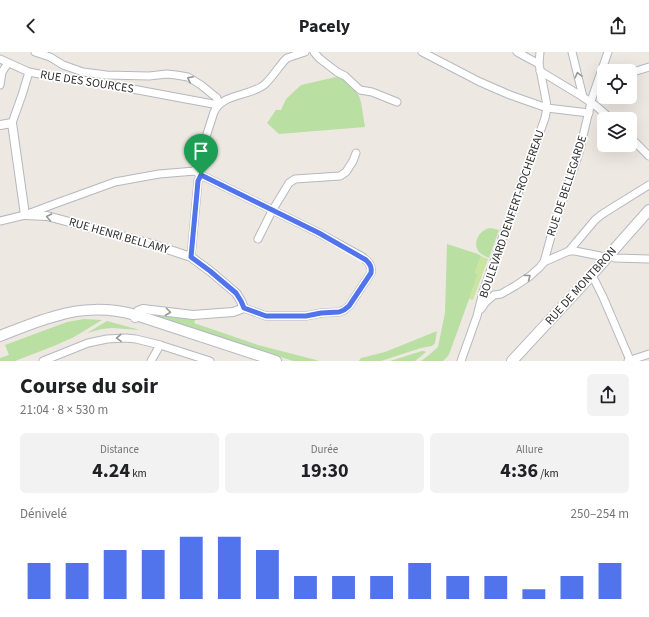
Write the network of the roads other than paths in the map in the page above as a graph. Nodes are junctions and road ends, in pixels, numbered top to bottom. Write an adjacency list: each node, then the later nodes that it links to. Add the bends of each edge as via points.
1 (35, 52): 18 (street, one-way to 1, via 188,77 83,72)
2 (305, 52): 23 (street, via 287,58 264,84)
3 (314, 52): 21 (street, via 360,90)
4 (422, 52): 24 (street, via 480,82)
5 (517, 52): 13 (street)
6 (540, 52): 13 (street, BOULEVARD DENFERT-ROCHEREAU)
7 (572, 52): 19 (street, one-way to 7)
8 (608, 52): 11 (street, RUE DE BELLEGARDE)
9 (0, 59): 10 (street)
10 (8, 63): 15 (street); 16 (street, via 2,72)
11 (605, 64)
12 (649, 67): 14 (street)
13 (540, 68): 19 (street); 24 (street, BOULEVARD DENFERT-ROCHEREAU)
14 (637, 71)
15 (29, 72): 20 (street, RUE DES SOURCES); 27 (street, RUE DES SOURCES)
16 (0, 85)
17 (597, 89): 22 (street, RUE DE BELLEGARDE)
18 (208, 91): 20 (street); 23 (street)
19 (583, 97): 22 (street)
20 (205, 102): 23 (street, RUE DES SOURCES)
21 (397, 102)
22 (591, 103): 25 (street); 26 (street, RUE DE BELLEGARDE)
23 (220, 104): 32 (street, via 214,112)
24 (547, 108): 26 (street); 45 (street, BOULEVARD DENFERT-ROCHEREAU)
25 (602, 112)
26 (589, 113): 43 (street, RUE DE BELLEGARDE)
27 (12, 123): 28 (street); 36 (street, RUE DES SOURCES)
28 (0, 125)
29 (637, 144): 31 (street)
30 (356, 153): 34 (street, via 346,172 340,176 295,179 289,183)
31 (649, 156)
32 (198, 173): 34 (street); 36 (street, via 159,174 115,182); 40 (street)
33 (649, 185): 39 (street, via 601,215)
34 (272, 210): 38 (street); 47 (street, via 361,256 370,265 371,273 349,306 339,312 306,316 266,316)
35 (649, 210): 41 (main road, RUE DE MONTBRON)
36 (25, 216): 37 (street); 40 (street, RUE HENRI BELLAMY, one-way to 36, via 47,216)
37 (0, 221)
38 (258, 239)
39 (569, 251): 41 (street); 43 (street)
40 (191, 257): 47 (street, RUE HENRI BELLAMY, via 236,293)
41 (607, 258): 42 (street); 44 (main road, RUE DE MONTBRON)
42 (649, 259)
43 (544, 262): 46 (street, RUE DE BELLEGARDE, one-way to 43, via 515,286)
44 (592, 275): 60 (main road, RUE DE MONTBRON); 61 (street)
45 (483, 292): 46 (street); 48 (street, BOULEVARD DENFERT-ROCHEREAU)
46 (494, 295): 48 (street, RUE DE BELLEGARDE)
47 (244, 308): 49 (street, one-way to 47, via 138,311 143,309 193,315 233,312)
48 (477, 316): 59 (street, BOULEVARD DENFERT-ROCHEREAU)
49 (135, 317): 50 (main road, via 114,311 88,310 56,316); 51 (main road, via 84,314 58,320); 57 (main road); 58 (main road)
50 (0, 336)
51 (0, 342)
52 (160, 345): 54 (street, one-way to 54, via 136,339 107,339 88,343); 55 (street); 56 (street)
53 (649, 354): 61 (street)
54 (43, 361)
55 (151, 361)
56 (210, 361)
57 (264, 361)
58 (276, 361)
59 (461, 361)
60 (512, 361)
61 (629, 361)

